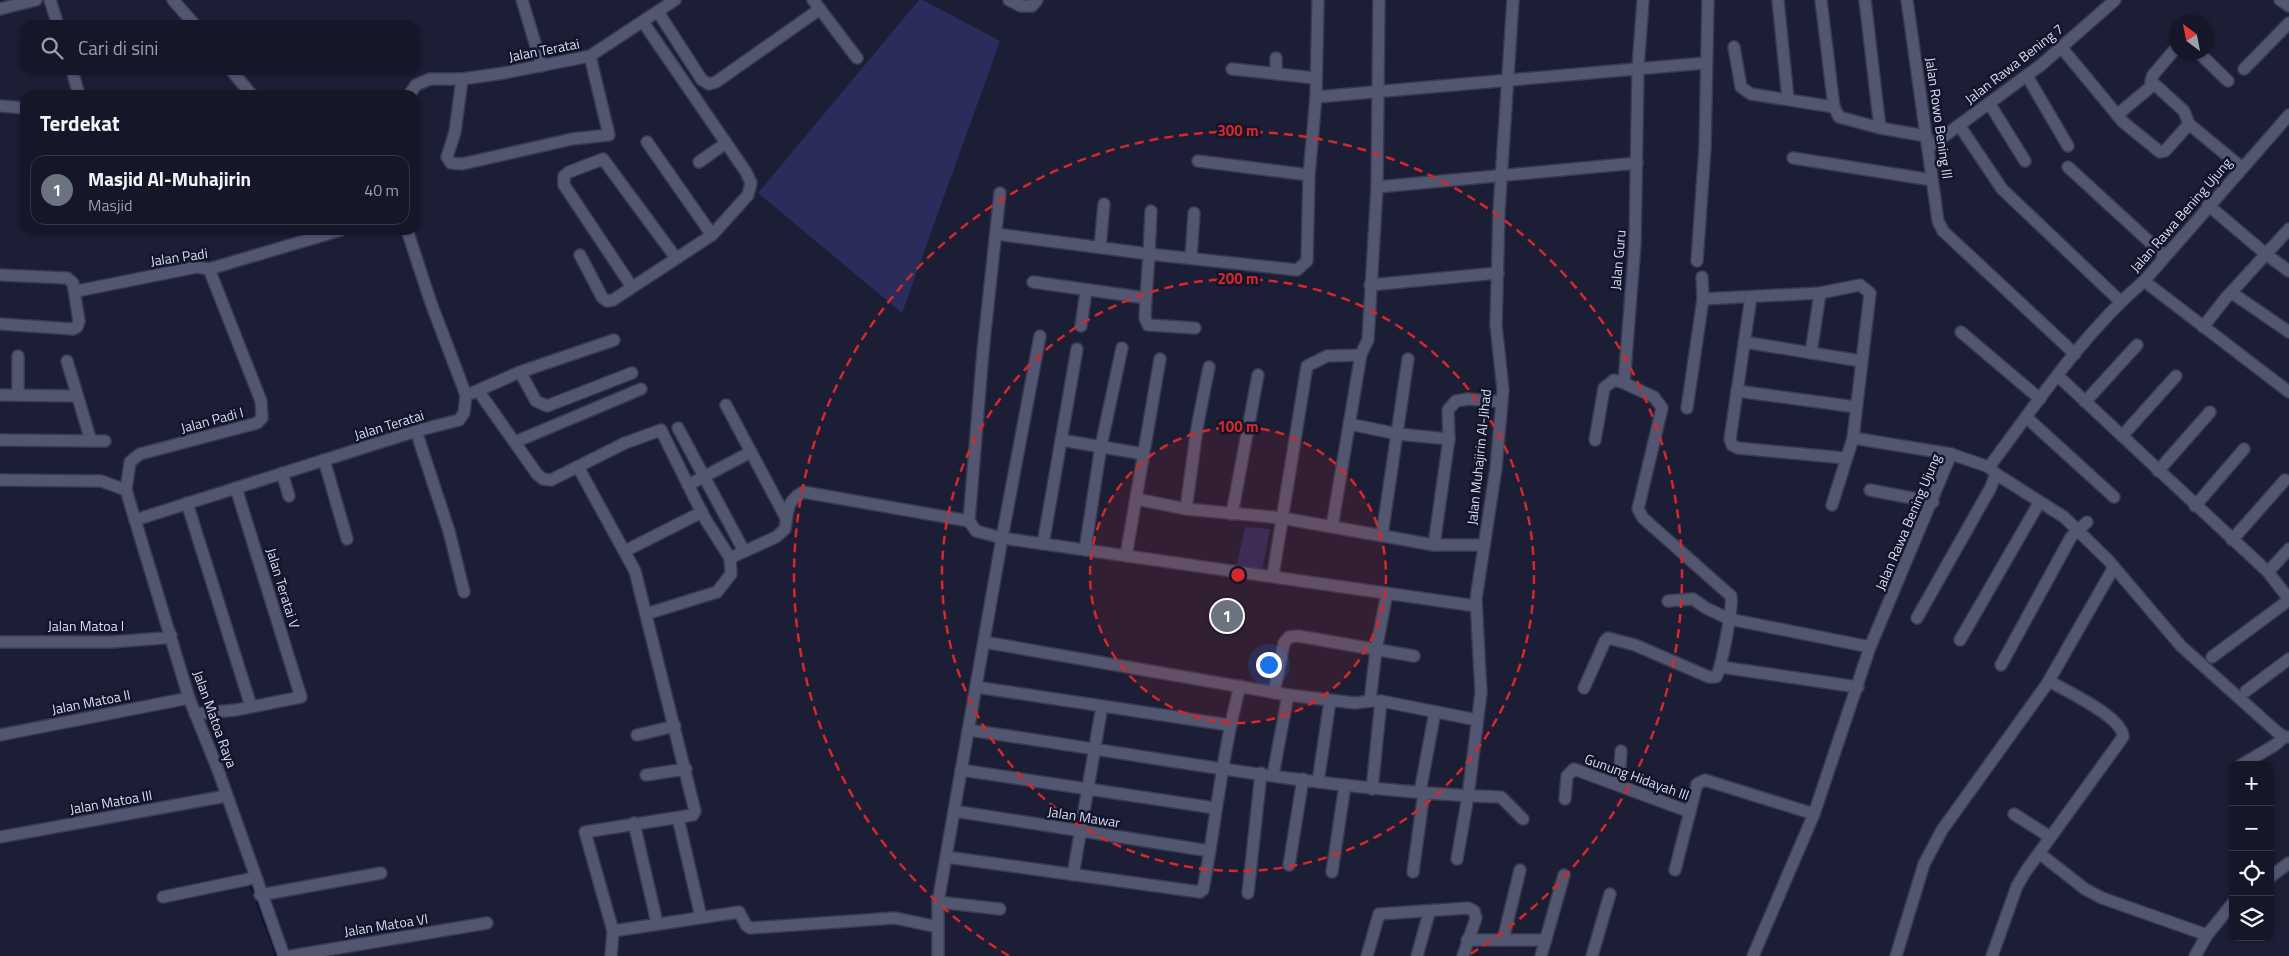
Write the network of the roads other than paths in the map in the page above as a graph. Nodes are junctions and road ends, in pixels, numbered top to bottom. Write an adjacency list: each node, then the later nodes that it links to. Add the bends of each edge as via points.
1 (36, 0): 21 (street)
2 (50, 0): 23 (street)
3 (173, 0): 24 (street)
4 (522, 0): 35 (street)
5 (675, 0): 22 (street, Jalan Teratai)
6 (1009, 0): 7 (street, via 1026,7)
7 (1037, 0)
8 (1318, 0): 43 (street)
9 (1379, 0): 51 (street)
10 (1513, 0): 44 (street, Jalan Muhajirin Al-Jihad)
11 (1643, 0): 36 (street, Jalan Guru)
12 (1708, 0): 34 (street)
13 (1778, 0): 53 (street)
14 (1821, 0): 56 (street)
15 (1865, 0): 62 (street)
16 (1907, 0): 63 (street, Jalan Rowo Bening lll)
17 (2115, 0): 28 (street, Jalan Rawa Bening 7)
18 (2280, 0): 20 (street)
19 (816, 4): 22 (street, via 716,82 709,84 702,80); 31 (street)
20 (2289, 6)
21 (0, 9)
22 (658, 12): 25 (street, Jalan Teratai)
23 (56, 20)
24 (190, 20)
25 (643, 22): 29 (street, Jalan Teratai); 65 (street)
26 (2289, 22): 38 (street)
27 (1734, 47): 53 (street, via 1741,87 1745,91)
28 (2061, 48): 42 (street, Jalan Rawa Bening 7); 59 (street)
29 (590, 56): 35 (street, Jalan Teratai); 45 (street, via 609,135 572,139 462,164 451,163 447,157 455,132)
30 (2169, 56): 47 (street, via 2152,75)
31 (857, 58)
32 (1276, 58): 39 (street)
33 (2206, 60): 46 (street)
34 (1705, 63): 36 (street); 96 (street, via 1705,148)
35 (542, 66): 45 (street, Jalan Teratai)
36 (1638, 68): 44 (street); 72 (street, Jalan Guru)
37 (1232, 69): 39 (street)
38 (2244, 69)
39 (1276, 73): 43 (street)
40 (73, 75): 48 (street)
41 (235, 75): 49 (street)
42 (2027, 76): 54 (street, Jalan Rawa Bening 7); 66 (street)
43 (1315, 78): 52 (street)
44 (1508, 78): 51 (street); 76 (street, Jalan Muhajirin Al-Jihad)
45 (462, 79): 50 (street, Jalan Teratai, via 430,79 416,85)
46 (2228, 82)
47 (2153, 85): 59 (street); 60 (street, via 2184,111)
48 (78, 90)
49 (248, 90)
50 (413, 90)
51 (1377, 92): 52 (street); 78 (street)
52 (1316, 97): 75 (street)
53 (1788, 99): 56 (street)
54 (1989, 103): 61 (street, Jalan Rawa Bening 7); 70 (street)
55 (0, 106): 57 (street)
56 (1834, 107): 62 (street, via 1839,117)
57 (20, 108)
58 (2289, 114): 74 (street, Jalan Rawa Bening Ujung)
59 (2117, 115): 60 (street, via 2160,152 2165,151)
60 (2189, 124): 74 (street)
61 (1959, 125): 67 (street, Jalan Rawa Bening 7); 113 (street, via 2002,189)
62 (1880, 128): 63 (street)
63 (1926, 136): 67 (street, Jalan Rowo Bening lll)
64 (647, 142): 88 (street)
65 (726, 143): 71 (street); 88 (street, via 751,183 748,195)
66 (2068, 146)
67 (1928, 148): 77 (street, Jalan Rowo Bening lll)
68 (1792, 158): 77 (street)
69 (1198, 161): 75 (street)
70 (2025, 161)
71 (699, 162)
72 (1637, 163): 76 (street); 140 (street, Jalan Guru, via 1636,244)
73 (2068, 167): 93 (street)
74 (2241, 167): 81 (street, Jalan Rawa Bening Ujung)
75 (1308, 175): 95 (street, via 1307,261 1303,266 1297,270)
76 (1502, 175): 78 (street); 99 (street, Jalan Muhajirin Al-Jihad)
77 (1932, 180): 127 (street, Jalan Rowo Bening lll, via 1938,221 1949,236)
78 (1377, 187): 104 (street)
79 (1000, 193): 85 (street)
80 (1104, 204): 89 (street)
81 (2208, 205): 92 (street); 93 (street, Jalan Rawa Bening Ujung)
82 (1151, 211): 90 (street)
83 (1194, 213): 95 (street)
84 (2289, 229): 92 (street)
85 (996, 234): 89 (street); 202 (street)
86 (301, 235): 97 (street, Jalan Padi)
87 (409, 235): 147 (street)
88 (712, 235): 94 (street)
89 (1100, 247): 90 (street)
90 (1149, 254): 95 (street); 111 (street)
91 (580, 255): 105 (street, via 607,301)
92 (2267, 255): 98 (street); 109 (street)
93 (2165, 256): 102 (street, Jalan Rawa Bening Ujung)
94 (676, 258): 105 (street); 105 (street, via 603,160 569,172 564,176 564,185)
95 (1191, 258)
96 (1697, 261)
97 (209, 269): 106 (street, Jalan Padi, via 197,267); 186 (street, Jalan Padi I, via 261,401 262,418 258,423 140,454 130,462)
98 (2289, 271)
99 (1498, 273): 104 (street); 150 (street, Jalan Muhajirin Al-Jihad, via 1496,325 1504,390)
100 (0, 275): 114 (street, via 67,278 73,283 79,321 73,329)
101 (1702, 277): 112 (street)
102 (2144, 281): 113 (street, Jalan Rawa Bening Ujung); 116 (street)
103 (1033, 282): 107 (street)
104 (1370, 285): 128 (street, via 1368,340)
105 (632, 287)
106 (77, 291)
107 (1086, 291): 111 (street); 115 (street)
108 (1820, 293): 110 (street); 126 (street); 133 (street, via 1860,285 1870,293)
109 (2232, 293): 116 (street); 119 (street)
110 (1750, 296): 112 (street); 122 (street)
111 (1146, 298): 117 (street, via 1148,325)
112 (1703, 299): 154 (street)
113 (2120, 301): 127 (street, Jalan Rawa Bening Ujung)
114 (0, 324)
115 (1081, 326)
116 (2203, 327): 144 (street)
117 (1195, 328)
118 (1961, 332): 149 (street)
119 (2289, 332)
120 (1040, 336): 207 (street)
121 (614, 340): 135 (street)
122 (1744, 342): 126 (street); 142 (street)
123 (2137, 345): 151 (street)
124 (1122, 348): 170 (street)
125 (1077, 349): 165 (street)
126 (1811, 353): 133 (street)
127 (2075, 354): 138 (street, Jalan Rawa Bening Ujung)
128 (1361, 355): 157 (street); 200 (street, via 1327,356 1307,366)
129 (18, 356): 146 (street)
130 (1160, 359): 173 (street)
131 (1408, 359): 160 (street)
132 (67, 361): 148 (street)
133 (1861, 361): 153 (street)
134 (1209, 367): 196 (street)
135 (520, 372): 136 (street, via 536,400 548,406); 143 (street)
136 (632, 373)
137 (1258, 375): 198 (street)
138 (2058, 376): 149 (street, Jalan Rawa Bening Ujung); 151 (street)
139 (2176, 376): 161 (street)
140 (1624, 383): 166 (street, via 1614,380 1604,388); 228 (street, via 1654,396 1662,408 1638,509 1643,518 1732,596 1734,602)
141 (641, 389): 169 (street)
142 (1737, 391): 153 (street); 175 (street, via 1730,439 1732,445)
143 (479, 392): 147 (street); 169 (street)
144 (2289, 392)
145 (0, 395): 146 (street)
146 (18, 395): 148 (street)
147 (466, 395): 159 (street, Jalan Teratai, via 464,413 459,420)
148 (77, 396): 167 (street)
149 (2040, 399): 156 (street, Jalan Rawa Bening Ujung)
150 (1502, 402): 163 (street, via 1456,401 1448,410); 211 (street, Jalan Muhajirin Al-Jihad)
151 (2085, 402): 161 (street)
152 (726, 405): 172 (street)
153 (1856, 407): 162 (street)
154 (1687, 408)
155 (2210, 412): 179 (street)
156 (2027, 418): 178 (street, Jalan Rawa Bening Ujung); 189 (street)
157 (1349, 424): 160 (street); 204 (street)
158 (678, 428): 181 (street)
159 (416, 431): 176 (street, Jalan Teratai); 222 (street, via 449,532)
160 (1398, 434): 163 (street); 206 (street)
161 (2122, 436): 179 (street)
162 (1853, 438): 174 (street); 175 (street)
163 (1449, 439): 212 (street)
164 (0, 440): 167 (street)
165 (1061, 440): 170 (street); 210 (street)
166 (1595, 440)
167 (91, 441): 168 (street)
168 (105, 441)
169 (515, 442): 177 (street, via 543,479 551,480)
170 (1101, 446): 173 (street); 215 (street)
171 (2244, 449): 195 (street)
172 (751, 452): 181 (street); 199 (street)
173 (1144, 454): 190 (street)
174 (1951, 454): 178 (street, Jalan Rawa Bening Ujung); 192 (street, Jalan Rawa Bening Ujung)
175 (1845, 458): 194 (street)
176 (324, 460): 180 (street, Jalan Teratai); 208 (street)
177 (578, 466): 184 (street, via 661,430); 214 (street)
178 (1992, 470): 193 (street); 229 (street, via 1990,489)
179 (2158, 471): 195 (street)
180 (282, 473): 185 (street, Jalan Teratai); 188 (street)
181 (704, 476): 184 (street); 216 (street)
182 (0, 480): 186 (street, via 101,481)
183 (2285, 480): 209 (street)
184 (688, 485): 197 (street)
185 (236, 488): 191 (street, Jalan Teratai); 252 (street, Jalan Teratai V, via 300,697)
186 (126, 490): 201 (street, Jalan Matoa Raya)
187 (1870, 490): 192 (street)
188 (289, 496)
189 (2114, 497)
190 (1136, 499): 196 (street); 217 (street)
191 (188, 502): 201 (street, Jalan Teratai); 252 (street)
192 (1933, 502): 234 (street, Jalan Rawa Bening Ujung)
193 (2040, 503): 205 (street); 231 (street)
194 (1832, 505)
195 (2195, 506): 209 (street)
196 (1186, 509): 198 (street)
197 (702, 512): 214 (street); 218 (street)
198 (1232, 514): 200 (street)
199 (786, 518): 202 (street, via 792,498 804,492); 216 (street, via 785,529 776,537)
200 (1282, 518): 204 (street); 221 (street)
201 (135, 520): 230 (street, Jalan Matoa Raya)
202 (968, 521): 207 (street, via 976,531)
203 (2087, 522): 205 (street)
204 (1332, 527): 206 (street)
205 (2077, 529): 219 (street); 239 (street)
206 (1382, 535): 212 (street)
207 (1002, 538): 210 (street); 233 (street)
208 (347, 539)
209 (2232, 540): 220 (street)
210 (1043, 544): 215 (street)
211 (1484, 545): 212 (street); 226 (street, Jalan Muhajirin Al-Jihad)
212 (1434, 546)
213 (2289, 549): 220 (street)
214 (625, 550): 227 (street, via 636,571)
215 (1085, 550): 217 (street)
216 (744, 551): 218 (street)
217 (1126, 556): 221 (street)
218 (730, 558): 227 (street, via 731,574 717,592)
219 (2114, 567): 241 (street); 262 (street, via 2181,646 2253,712)
220 (2268, 572): 224 (street)
221 (1273, 575): 223 (street)
222 (464, 592)
223 (1387, 593): 226 (street); 235 (street)
224 (2288, 596): 237 (street)
225 (1668, 601): 228 (street, via 1693,598)
226 (1476, 606): 256 (street, Jalan Muhajirin Al-Jihad, via 1481,693)
227 (646, 614): 258 (street)
228 (1729, 618): 234 (street); 240 (street)
229 (1917, 618)
230 (172, 635): 232 (street, Jalan Matoa I, via 111,642); 249 (street, Jalan Matoa Raya)
231 (1960, 640)
232 (0, 642)
233 (984, 642): 242 (street); 244 (street)
234 (1870, 647): 243 (street, Jalan Rawa Bening Ujung)
235 (1376, 650): 236 (street); 247 (street, via 1288,637 1284,642); 251 (street)
236 (1414, 656)
237 (2212, 656)
238 (2289, 659): 246 (street)
239 (2001, 665)
240 (1721, 667): 243 (street); 245 (street, via 1716,677 1709,677 1635,645 1608,638)
241 (2049, 681): 292 (street, via 2113,719 2123,732 2123,737); 335 (street, via 1942,830 1924,864)
242 (1240, 686): 247 (street); 257 (street)
243 (1858, 686): 285 (street, Jalan Rawa Bening Ujung)
244 (976, 687): 253 (street); 259 (street)
245 (1584, 688)
246 (2246, 690)
247 (1274, 693): 248 (street)
248 (1288, 695): 250 (street); 271 (street)
249 (189, 698): 255 (street, Jalan Matoa Raya); 260 (street, Jalan Matoa II)
250 (1330, 701): 251 (street); 273 (street)
251 (1376, 701): 254 (street); 277 (street)
252 (251, 706): 255 (street)
253 (1102, 706): 257 (street); 263 (street)
254 (1435, 712): 256 (street); 278 (street)
255 (195, 714): 279 (street, Jalan Matoa Raya)
256 (1477, 720): 280 (street, Jalan Muhajirin Al-Jihad)
257 (1230, 725): 268 (street)
258 (675, 726): 261 (street); 266 (street)
259 (968, 730): 263 (street); 267 (street)
260 (0, 735)
261 (637, 735)
262 (2286, 737): 265 (street)
263 (1094, 748): 268 (street); 276 (street)
264 (1622, 751): 274 (street)
265 (2248, 761)
266 (686, 768): 270 (street); 287 (street, via 695,811 693,815)
267 (961, 770): 276 (street); 283 (street)
268 (1223, 770): 269 (street); 282 (street)
269 (1261, 773): 271 (street); 308 (street)
270 (646, 775)
271 (1273, 775): 272 (street)
272 (1303, 779): 273 (street); 298 (street)
273 (1318, 782): 275 (street)
274 (1619, 784): 281 (street, Gunung Hidayah III, via 1574,769 1567,776); 284 (street, Gunung Hidayah III)
275 (1345, 785): 277 (street); 302 (street)
276 (1088, 789): 282 (street); 290 (street)
277 (1372, 789): 278 (street)
278 (1422, 792): 280 (street); 303 (street)
279 (226, 796): 291 (street, Jalan Matoa III); 307 (street, Jalan Matoa Raya)
280 (1468, 796): 288 (street, via 1501,797); 296 (street, Jalan Muhajirin Al-Jihad)
281 (1565, 799)
282 (1215, 808): 293 (street)
283 (954, 812): 290 (street, Jalan Mawar); 295 (street)
284 (1690, 812): 285 (street, Gunung Hidayah III, via 1698,784 1705,780); 300 (street)
285 (1814, 814): 334 (street, Jalan Rawa Bening Ujung)
286 (2014, 814): 292 (street)
287 (678, 818): 289 (street); 316 (street)
288 (1523, 819)
289 (634, 823): 318 (street); 320 (street, via 584,833)
290 (1080, 831): 293 (street, Jalan Mawar); 305 (street)
291 (0, 837)
292 (2050, 837): 294 (street)
293 (1210, 850): 305 (street, via 1200,892)
294 (2038, 853): 321 (street, via 2102,898); 336 (street, via 2017,886)
295 (946, 857): 305 (street); 312 (street)
296 (1457, 858)
297 (2289, 862): 304 (street)
298 (1289, 865)
299 (1520, 870): 323 (street)
300 (1675, 870)
301 (381, 872): 310 (street)
302 (1332, 872)
303 (1413, 872)
304 (2274, 874)
305 (1073, 875)
306 (1564, 875): 324 (street)
307 (254, 878): 310 (street, Jalan Matoa Raya); 311 (street)
308 (1248, 893)
309 (1610, 894): 333 (street)
310 (260, 895): 325 (street, Jalan Matoa Raya)
311 (163, 897)
312 (938, 902): 314 (street); 319 (street)
313 (2229, 908): 321 (street)
314 (1000, 910)
315 (1429, 913): 322 (street, via 1468,908 1474,911 1476,918); 329 (street, via 1379,914); 330 (street)
316 (701, 917): 318 (street); 319 (street, via 739,912 750,928 895,918)
317 (487, 923): 326 (street, Jalan Matoa VI)
318 (657, 923): 320 (street)
319 (938, 927): 328 (street)
320 (613, 931): 327 (street)
321 (2208, 936): 337 (street)
322 (1467, 940): 323 (street); 331 (street)
323 (1503, 940): 324 (street)
324 (1546, 940): 332 (street)
325 (284, 956)
326 (291, 956)
327 (611, 956)
328 (938, 956)
329 (1367, 956)
330 (1417, 956)
331 (1463, 956)
332 (1541, 956)
333 (1592, 956)
334 (1753, 956)
335 (1896, 956)
336 (1992, 956)
337 (2195, 956)

